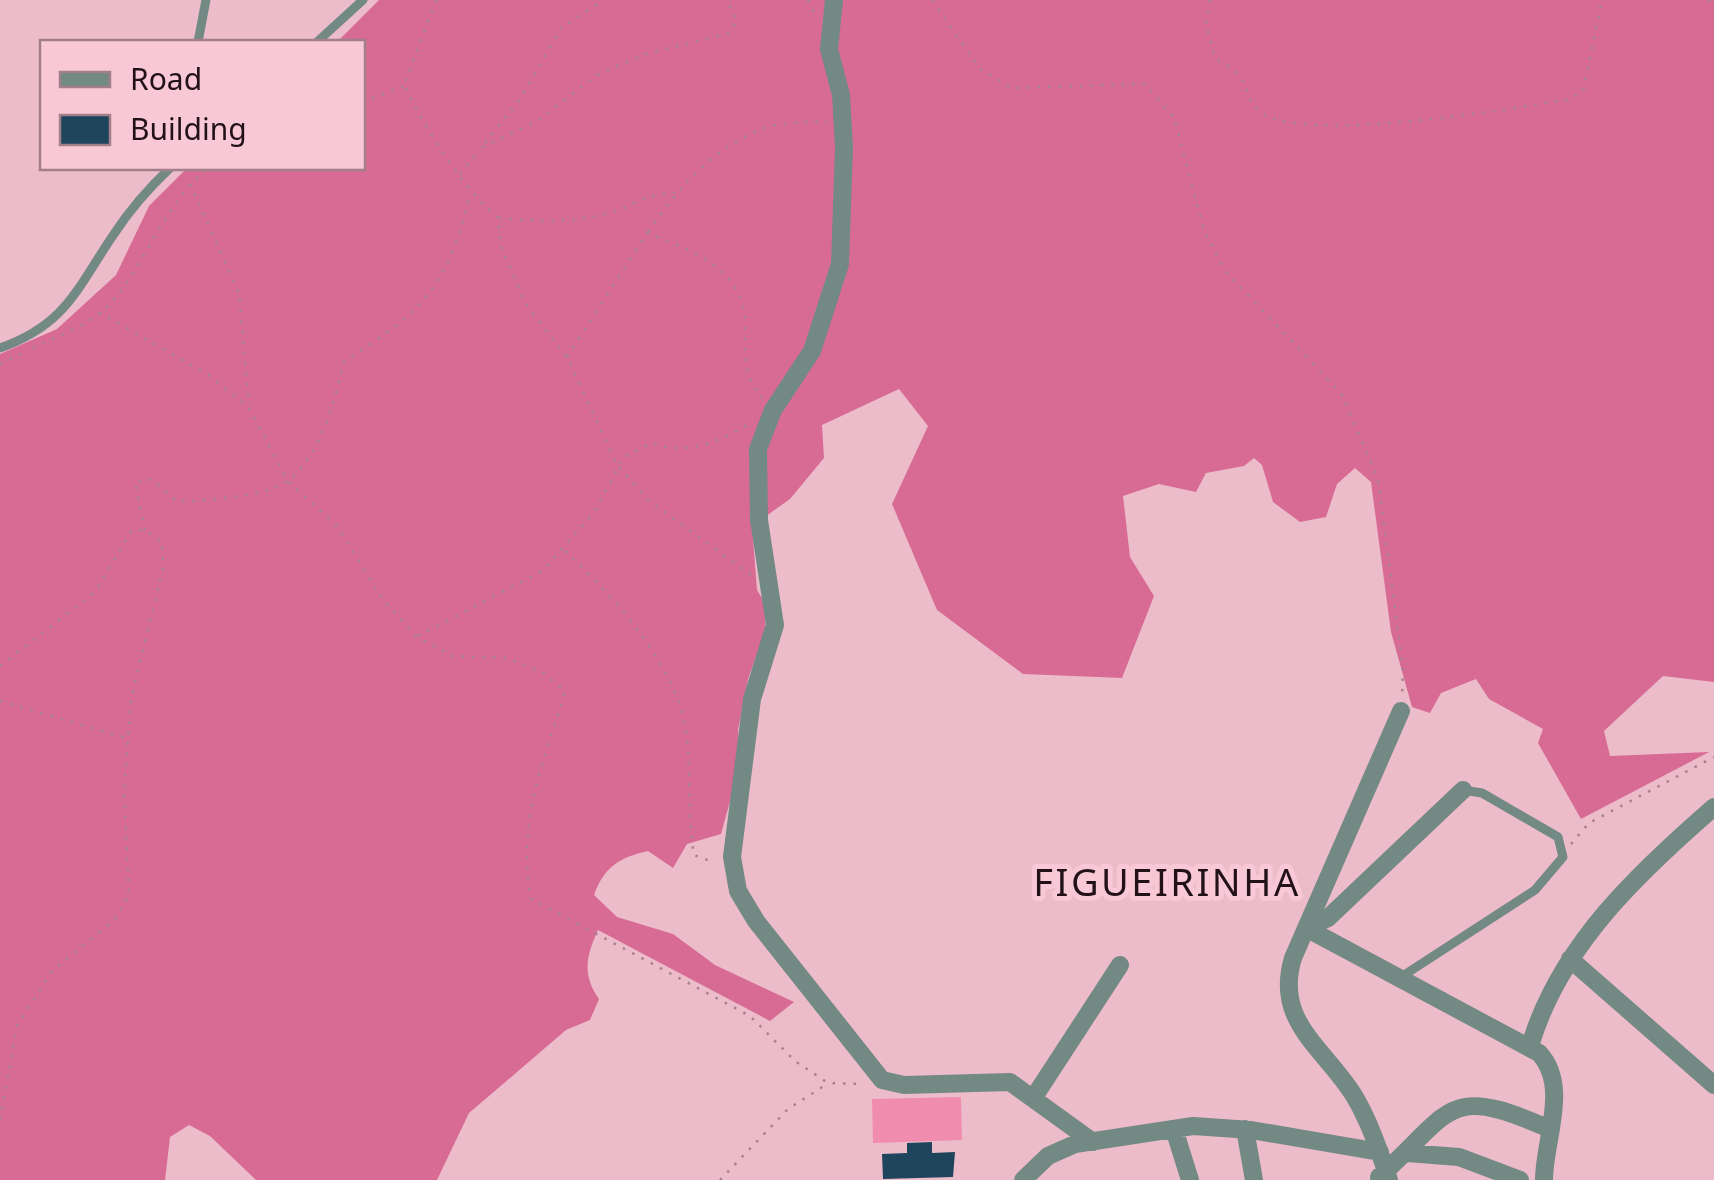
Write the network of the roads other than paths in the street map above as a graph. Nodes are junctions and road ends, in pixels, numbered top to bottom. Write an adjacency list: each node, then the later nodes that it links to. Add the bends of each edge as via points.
1 (206, 0): 4 (lane)
2 (364, 0): 5 (lane)
3 (834, 0): 17 (street, via 830,49 843,120 843,224 830,307 758,448 775,625 752,699 733,868 756,921 882,1080 1003,1080)
4 (198, 40)
5 (319, 40)
6 (168, 170): 7 (lane, via 115,232 75,298 32,336)
7 (0, 348)
8 (1401, 711): 11 (street)
9 (1463, 790): 11 (street, via 1328,918); 14 (lane, via 1482,793 1558,836 1563,857 1536,890)
10 (1714, 807): 12 (street, via 1641,875)
11 (1306, 928): 14 (street); 22 (street, via 1289,972 1295,1021 1348,1086)
12 (1570, 958): 15 (street, via 1542,1004); 16 (street)
13 (1120, 965): 17 (street)
14 (1399, 978): 15 (street)
15 (1530, 1046): 20 (street, via 1552,1075)
16 (1714, 1084)
17 (1034, 1097): 21 (street)
18 (1174, 1128): 19 (street); 21 (street); 28 (street)
19 (1244, 1129): 22 (street); 29 (street)
20 (1550, 1129): 23 (street, via 1504,1108 1467,1104 1433,1122); 25 (street)
21 (1092, 1142): 24 (street, via 1061,1149)
22 (1380, 1152): 26 (street)
23 (1407, 1153): 26 (street); 30 (street, via 1459,1157)
24 (1043, 1172): 27 (street)
25 (1540, 1176)
26 (1384, 1177)
27 (1023, 1180)
28 (1190, 1180)
29 (1254, 1180)
30 (1520, 1180)

